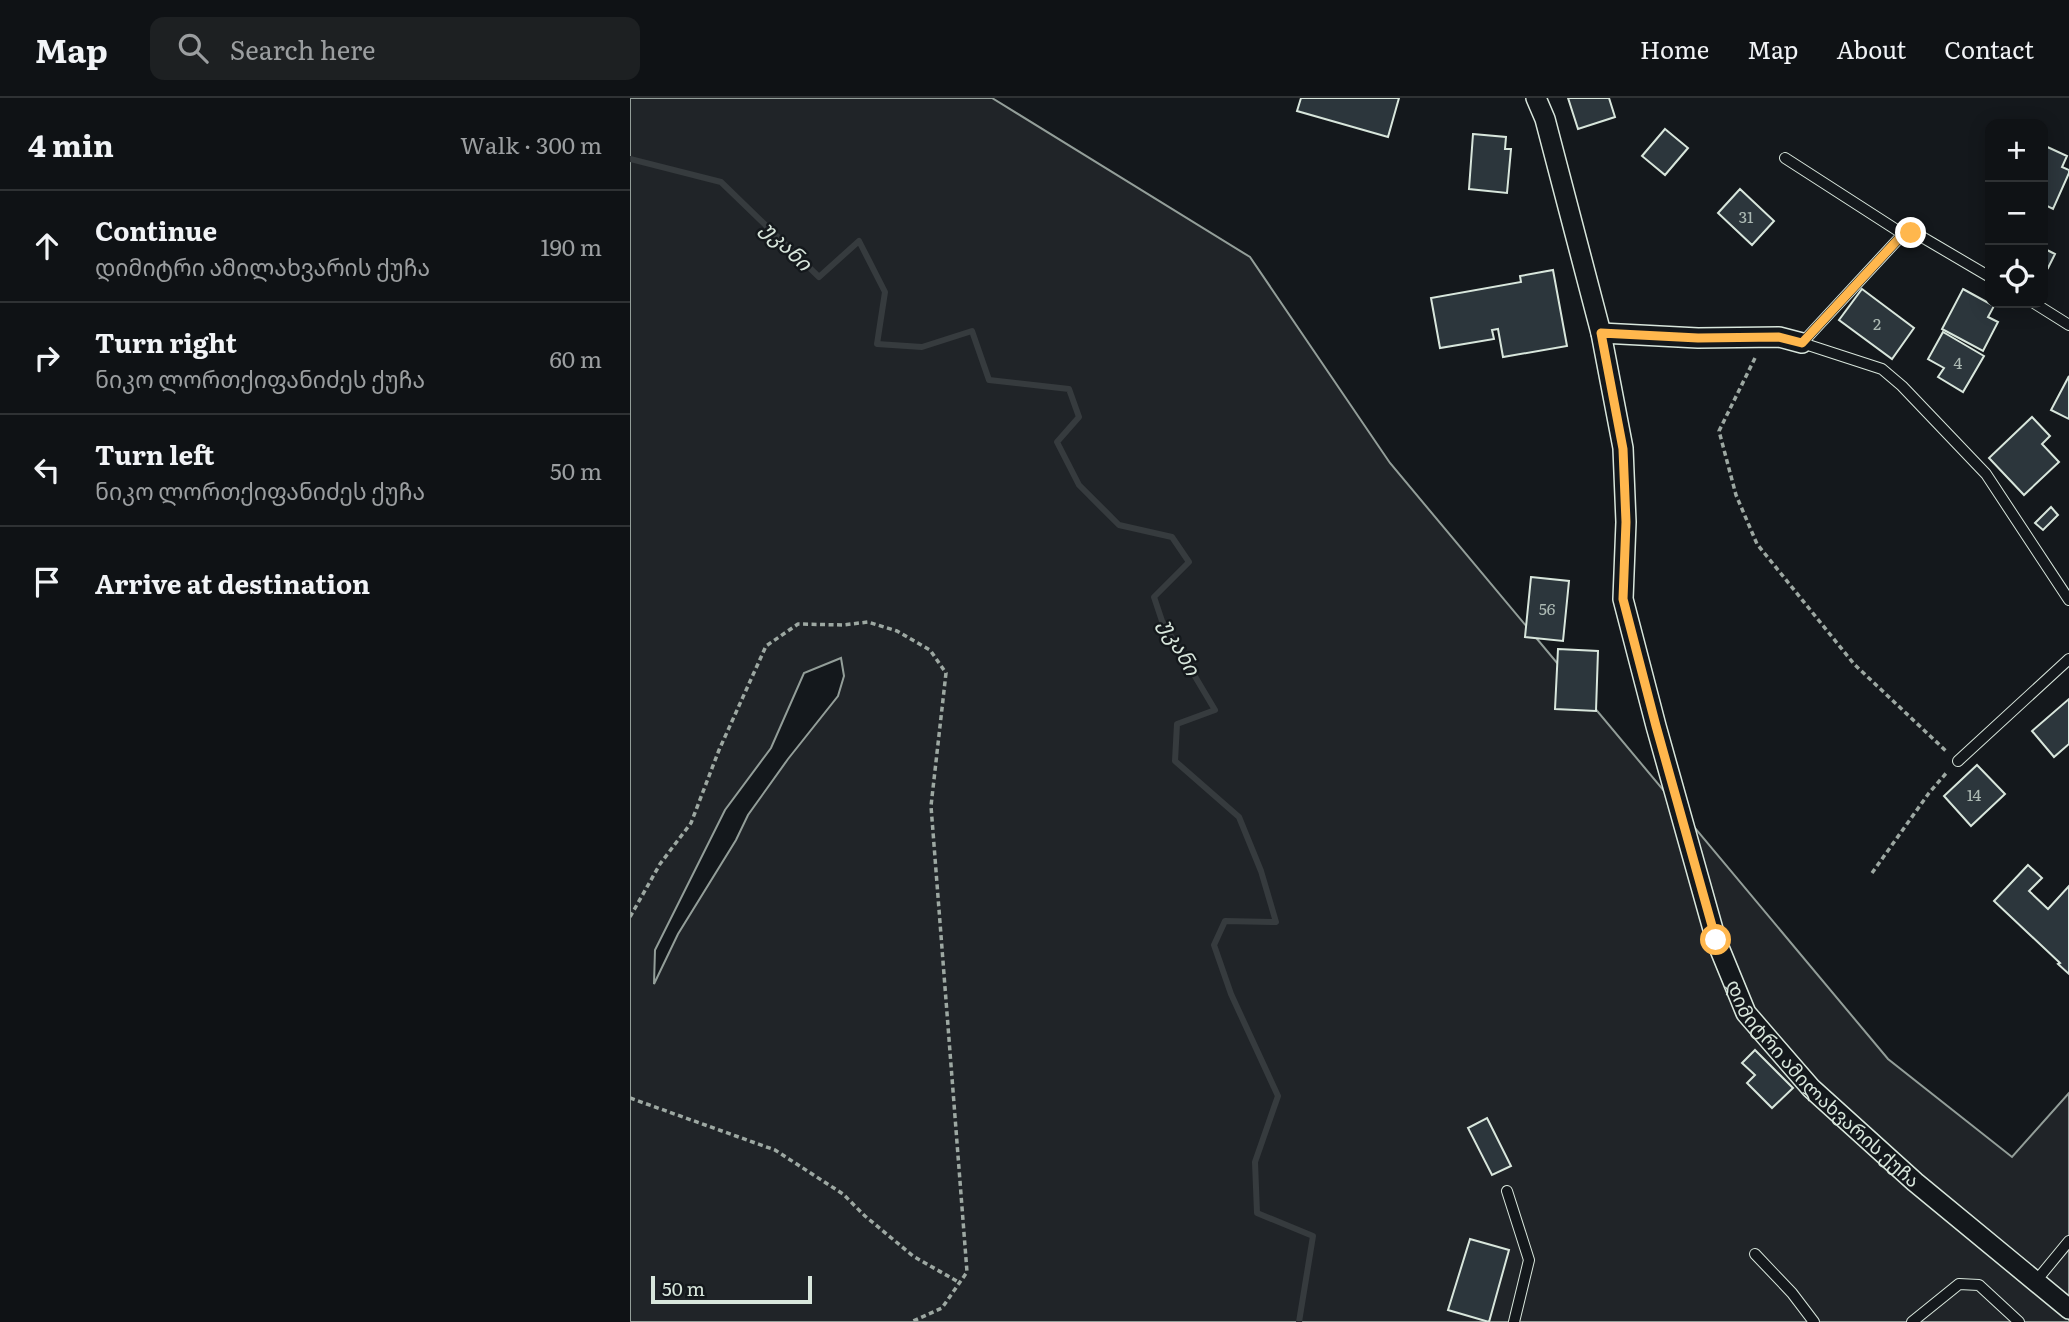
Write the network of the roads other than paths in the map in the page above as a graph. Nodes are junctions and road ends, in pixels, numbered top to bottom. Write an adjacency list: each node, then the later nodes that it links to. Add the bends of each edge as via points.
1 (1536, 98): 7 (street, დიმიტრი ამილახვარის ქუჩა)
2 (1785, 158): 3 (lane)
3 (1903, 234): 4 (lane, via 1922,237); 8 (lane)
4 (1985, 274)
5 (2042, 308): 6 (lane)
6 (2069, 325)
7 (1601, 333): 8 (street, via 1779,337); 15 (street, დიმიტრი ამილახვარის ქუჩა, via 1623,449 1623,599 1716,940 1746,1013 1811,1088 1915,1182)
8 (1802, 343): 9 (lane, via 1882,369 1902,386 1986,474)
9 (2069, 600)
10 (2069, 659): 11 (lane)
11 (1958, 761)
12 (1507, 1191): 17 (lane, via 1529,1260)
13 (2069, 1241): 15 (lane)
14 (1755, 1254): 18 (lane)
15 (2036, 1281): 16 (street, დიმიტრი ამილახვარის ქუჩა)
16 (2069, 1309)
17 (1514, 1322)
18 (1814, 1322)
19 (1912, 1322): 20 (lane, via 1959,1284 1979,1284)
20 (2019, 1322)

